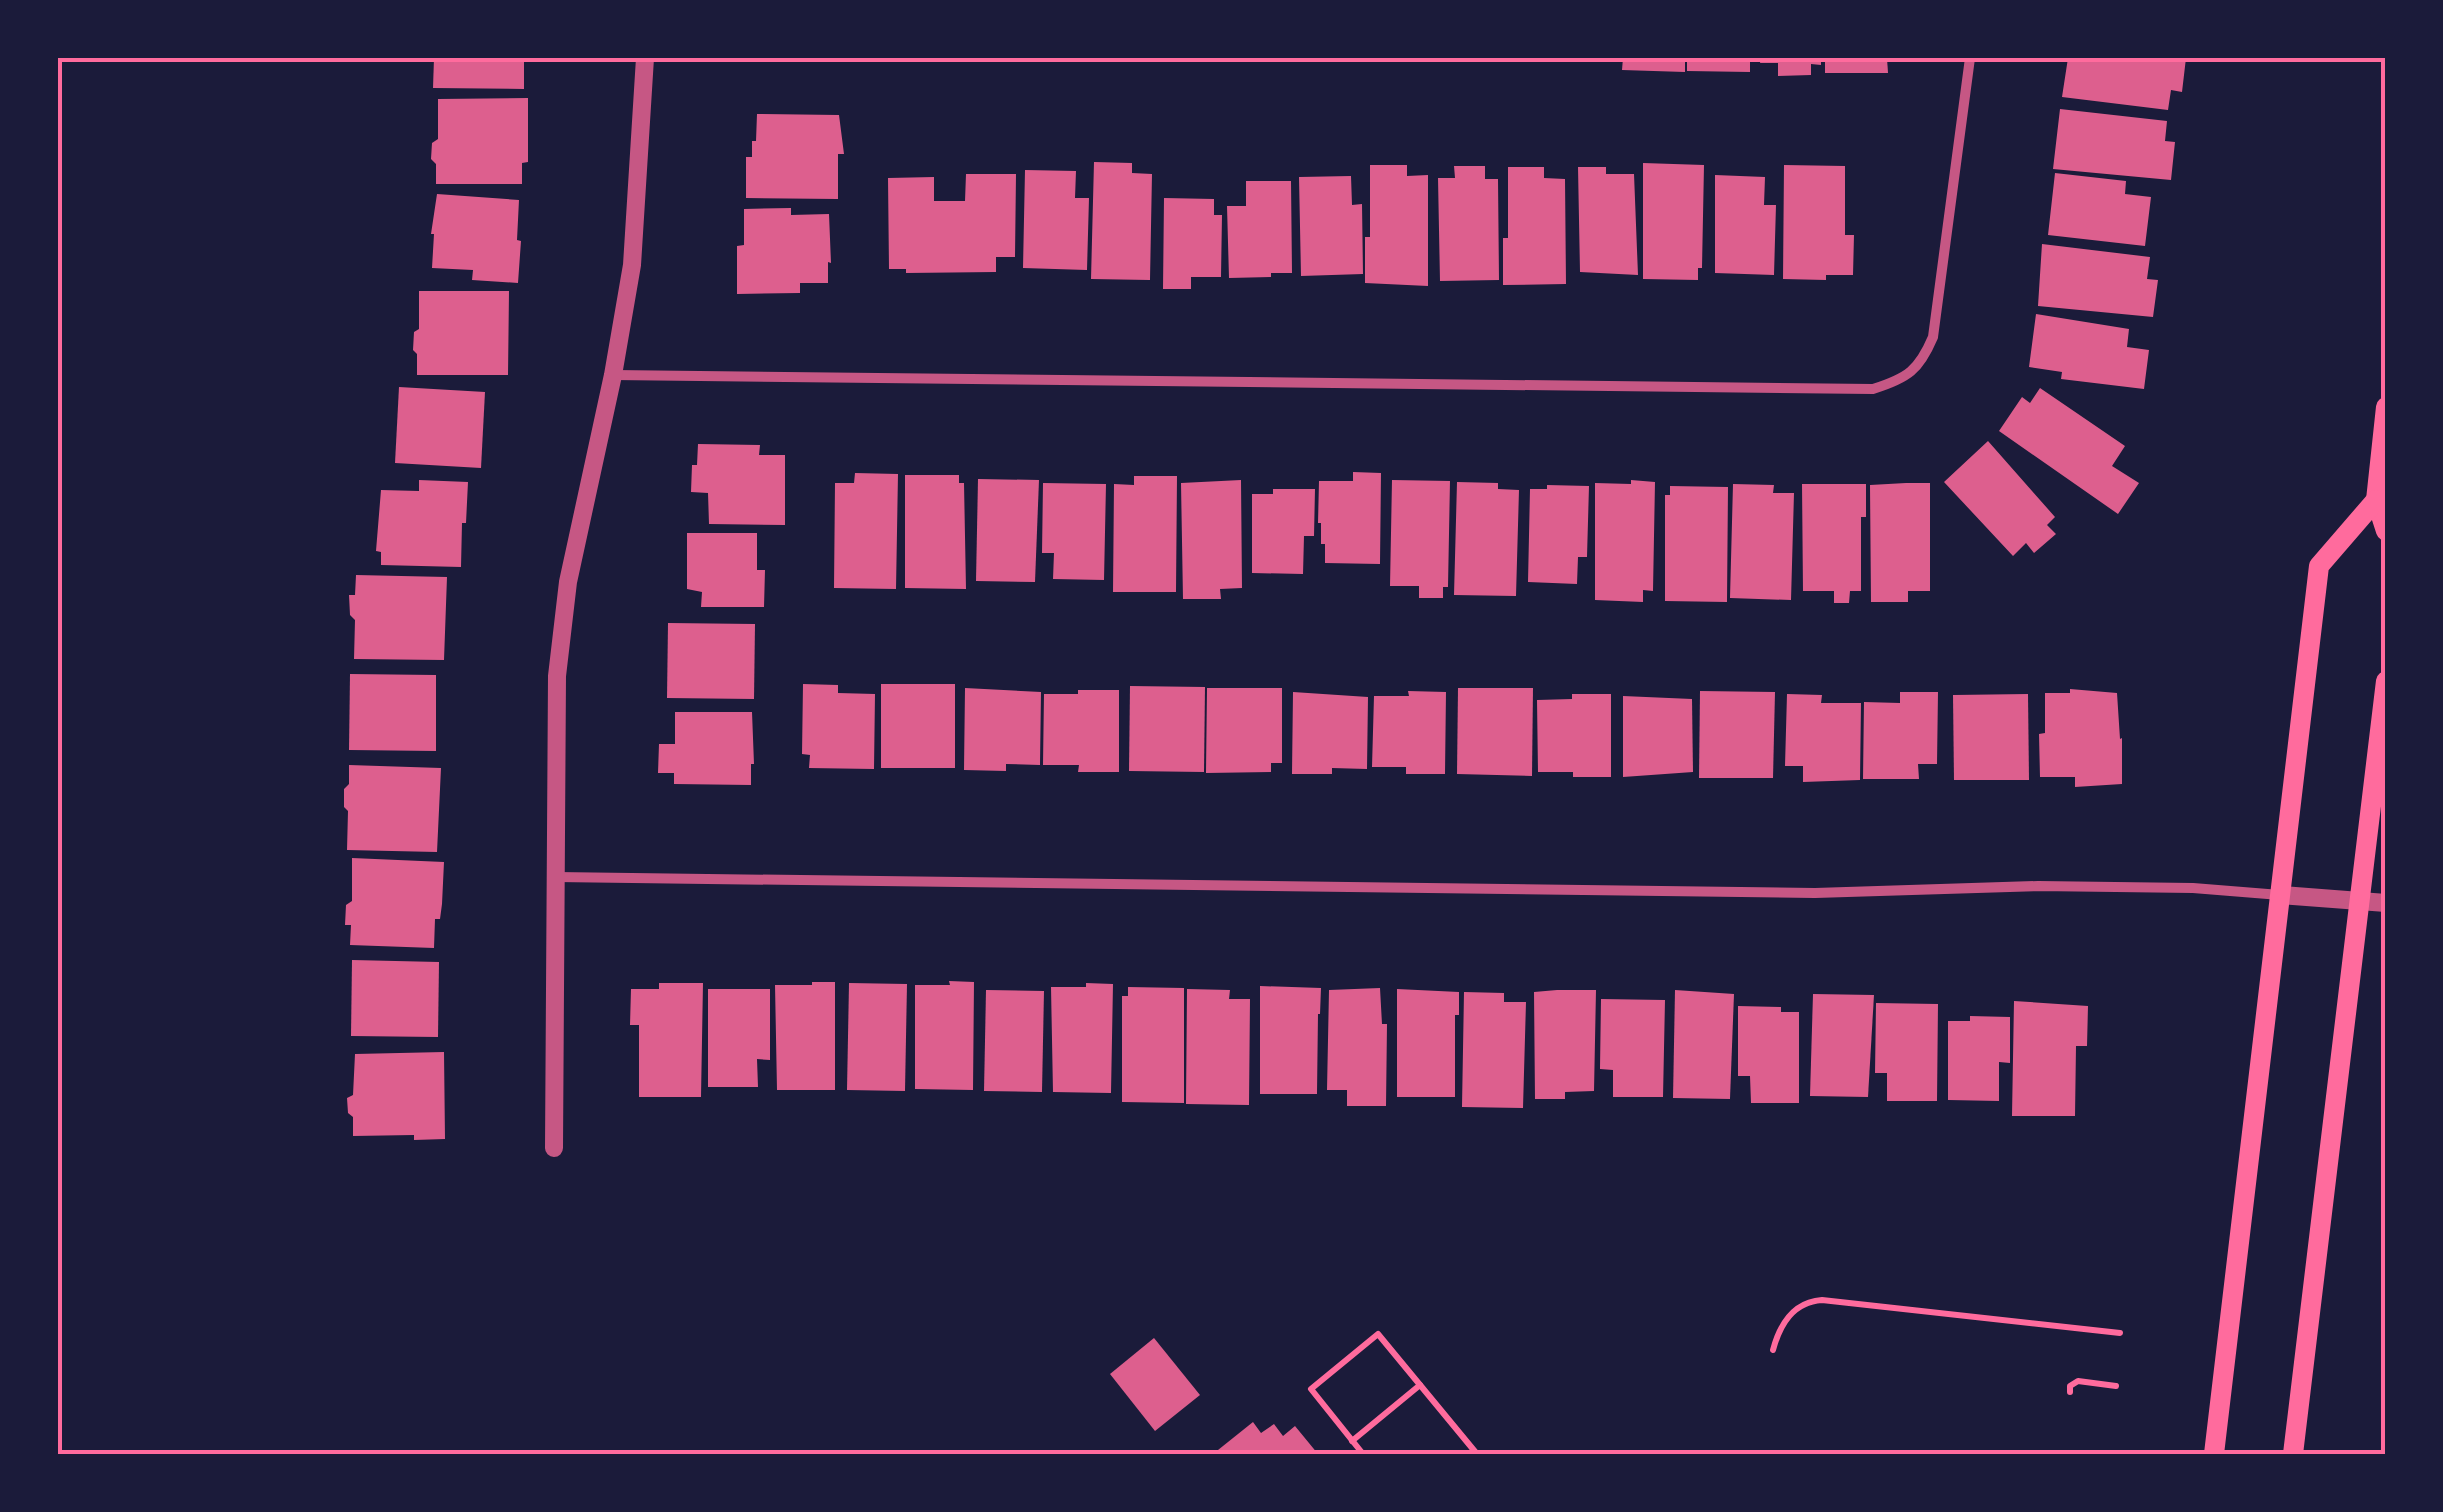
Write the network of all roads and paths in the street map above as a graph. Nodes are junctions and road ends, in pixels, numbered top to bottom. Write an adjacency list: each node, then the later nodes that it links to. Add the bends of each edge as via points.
1 (644, 58): 3 (street, via 632,266)
2 (1970, 58): 3 (street, via 1933,337 1921,364 1898,382 1873,389)
3 (613, 375): 8 (street, via 568,582 557,676)
4 (2386, 407): 5 (main road)
5 (2376, 500): 6 (main road); 9 (main road, via 2319,566)
6 (2386, 530)
7 (2386, 681): 10 (main road)
8 (556, 876): 9 (street, via 1815,893 2038,886); 12 (street)
9 (2281, 895): 10 (street); 21 (main road)
10 (2359, 901): 11 (street); 22 (main road)
11 (2386, 903)
12 (554, 1148)
13 (2120, 1333): 14 (path, via 1822,1300 1789,1315)
14 (1773, 1350)
15 (1420, 1385): 18 (path); 18 (path, via 1378,1334 1311,1389); 20 (path)
16 (2116, 1386): 17 (path, via 2078,1382)
17 (2070, 1392)
18 (1352, 1441): 19 (path)
19 (1363, 1454)
20 (1477, 1454)
21 (2214, 1454)
22 (2293, 1454)

